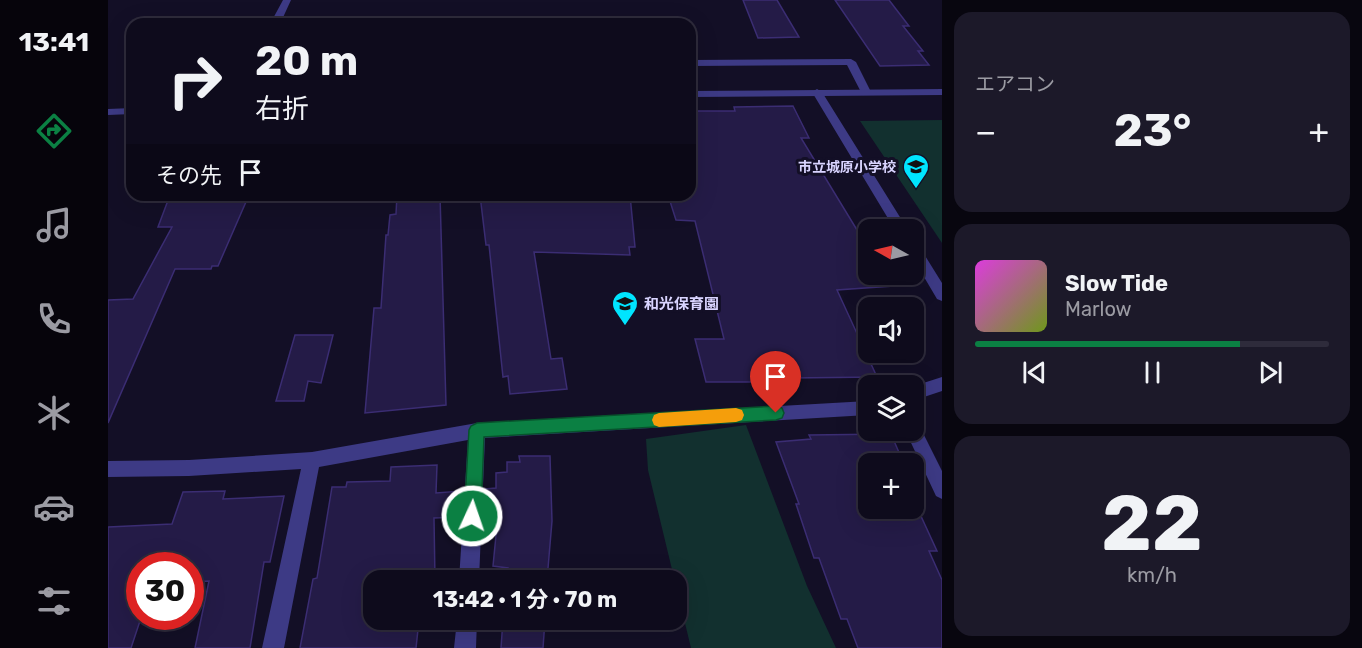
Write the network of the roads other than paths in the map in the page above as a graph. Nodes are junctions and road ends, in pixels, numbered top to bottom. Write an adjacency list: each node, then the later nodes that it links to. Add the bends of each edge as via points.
1 (287, 0): 2 (street)
2 (277, 18)
3 (696, 63): 5 (street, via 851,62)
4 (817, 92): 5 (street); 7 (street); 10 (street)
5 (867, 92): 6 (street)
6 (942, 92)
7 (696, 94)
8 (126, 111): 9 (street)
9 (108, 112)
10 (895, 219)
11 (924, 265): 12 (street)
12 (942, 295)
13 (942, 384): 14 (street)
14 (924, 390)
15 (858, 409): 16 (street)
16 (477, 430): 18 (street); 21 (street)
17 (919, 441): 20 (street)
18 (312, 460): 19 (street); 23 (street)
19 (108, 469)
20 (942, 490)
21 (470, 570)
22 (466, 630): 24 (street)
23 (273, 648)
24 (465, 648)

